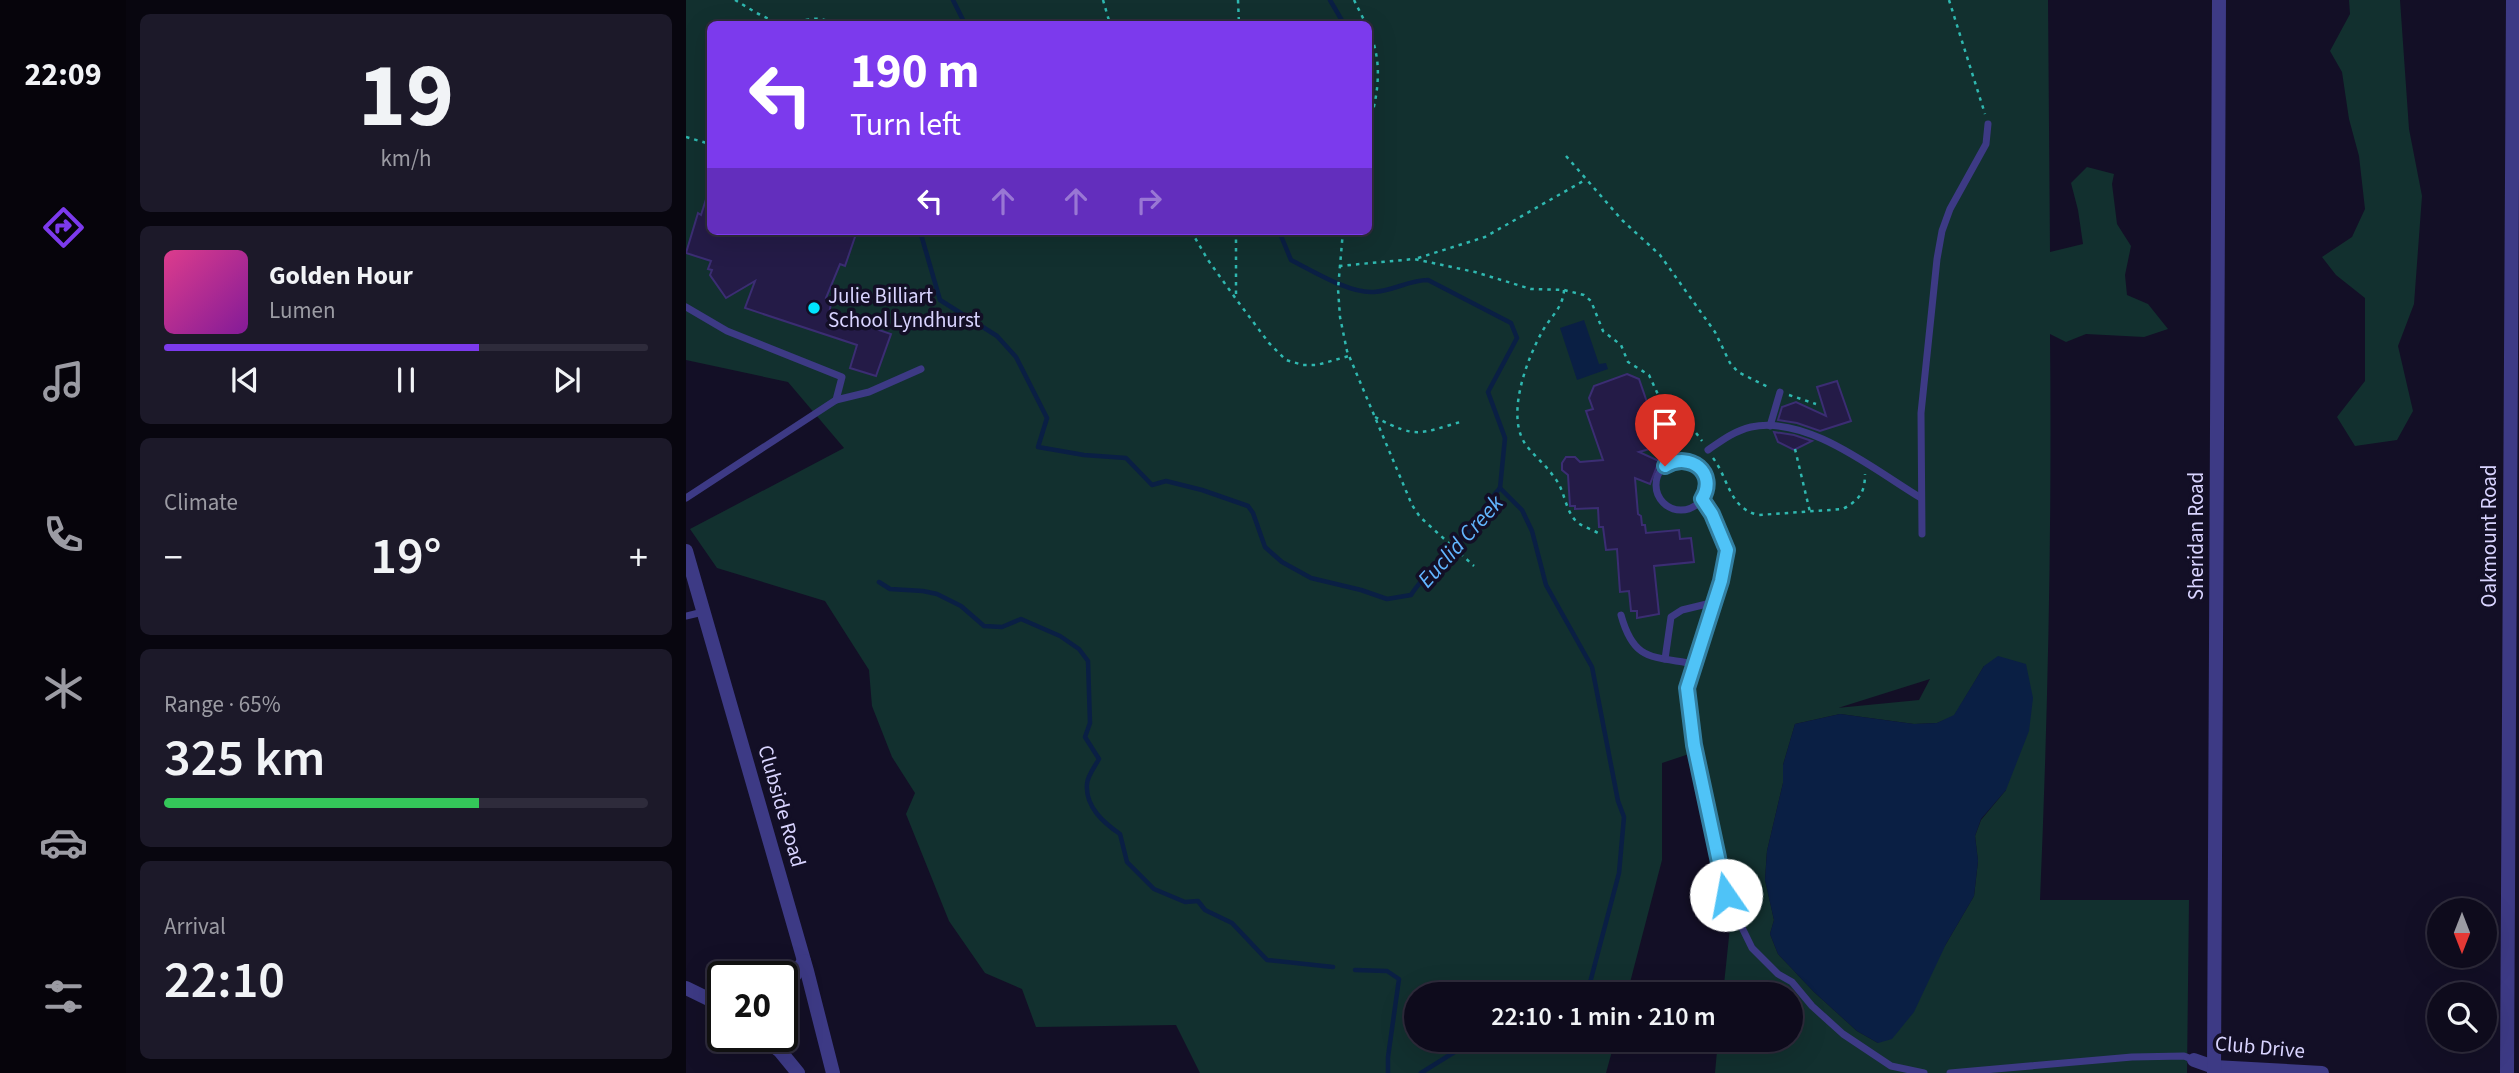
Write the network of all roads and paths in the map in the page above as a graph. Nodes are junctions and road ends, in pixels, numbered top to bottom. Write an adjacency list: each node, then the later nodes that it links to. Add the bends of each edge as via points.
1 (735, 0): 8 (path)
2 (1103, 0): 11 (path)
3 (1238, 0): 12 (path)
4 (1354, 0): 13 (path)
5 (1949, 0): 16 (path)
6 (2219, 0): 61 (street, Sheridan Road)
7 (2513, 0): 24 (street, Oakmount Road)
8 (774, 21)
9 (799, 21): 10 (path)
10 (826, 21)
11 (1109, 21)
12 (1239, 21)
13 (1364, 21)
14 (1372, 39): 15 (path, via 1378,82)
15 (1372, 110)
16 (1988, 124): 42 (lane, via 1986,144 1950,209 1937,259 1921,413)
17 (686, 137): 18 (path)
18 (707, 143)
19 (1566, 156): 20 (path)
20 (1586, 180): 25 (path, via 1485,237); 32 (path, via 1660,255 1738,372)
21 (1193, 235): 28 (path)
22 (1236, 235): 28 (path)
23 (1343, 235): 26 (path)
24 (2515, 257): 67 (street, Oakmount Road)
25 (1414, 259): 26 (path); 27 (path, via 1531,289)
26 (1339, 267): 30 (path, via 1340,317)
27 (1564, 290): 39 (path, via 1591,301 1603,331 1621,345 1628,362 1648,375 1661,401 1693,429); 45 (path, via 1563,301 1523,372 1518,411 1521,434 1560,484 1577,523)
28 (1236, 299): 30 (path, via 1286,360 1317,365)
29 (686, 307): 33 (lane, via 727,331 842,377)
30 (1349, 356): 35 (path)
31 (921, 369): 33 (lane, via 869,392)
32 (1780, 392): 34 (path); 37 (lane)
33 (836, 400): 41 (lane)
34 (1816, 404)
35 (1375, 417): 36 (path, via 1417,434); 48 (path, via 1412,505)
36 (1464, 421)
37 (1770, 426): 39 (lane, via 1733,433); 40 (lane, via 1822,437)
38 (1795, 449): 44 (path)
39 (1708, 450): 44 (path, via 1735,501 1749,513)
40 (1865, 464): 42 (lane); 44 (path, via 1863,494 1854,503 1843,509)
41 (686, 498)
42 (1922, 498): 46 (lane)
43 (1702, 499): 43 (lane, via 1706,478 1696,464 1680,460 1660,472 1658,496 1670,508 1686,510); 49 (lane, via 1727,550)
44 (1810, 512)
45 (1598, 533)
46 (1922, 534)
47 (686, 551): 50 (street, Clubside Road)
48 (1474, 566)
49 (1715, 602): 53 (lane, via 1671,617); 54 (lane)
50 (704, 612): 52 (lane); 55 (street, Clubside Road)
51 (1621, 615): 53 (lane, via 1634,647 1647,656)
52 (686, 616)
53 (1665, 659): 54 (lane)
54 (1695, 664): 64 (lane, via 1687,688 1694,745 1726,895 1752,947 1843,1034 1891,1066)
55 (804, 961): 56 (street); 63 (street, Clubside Road)
56 (798, 970)
57 (686, 988): 58 (street)
58 (707, 998)
59 (780, 1052): 62 (street)
60 (2194, 1060): 61 (street, Club Drive); 65 (lane, via 2184,1056 2132,1058)
61 (2214, 1070): 66 (street, Club Drive)
62 (798, 1073)
63 (833, 1073)
64 (1924, 1073)
65 (1950, 1073)
66 (2322, 1073)
67 (2507, 1073)

